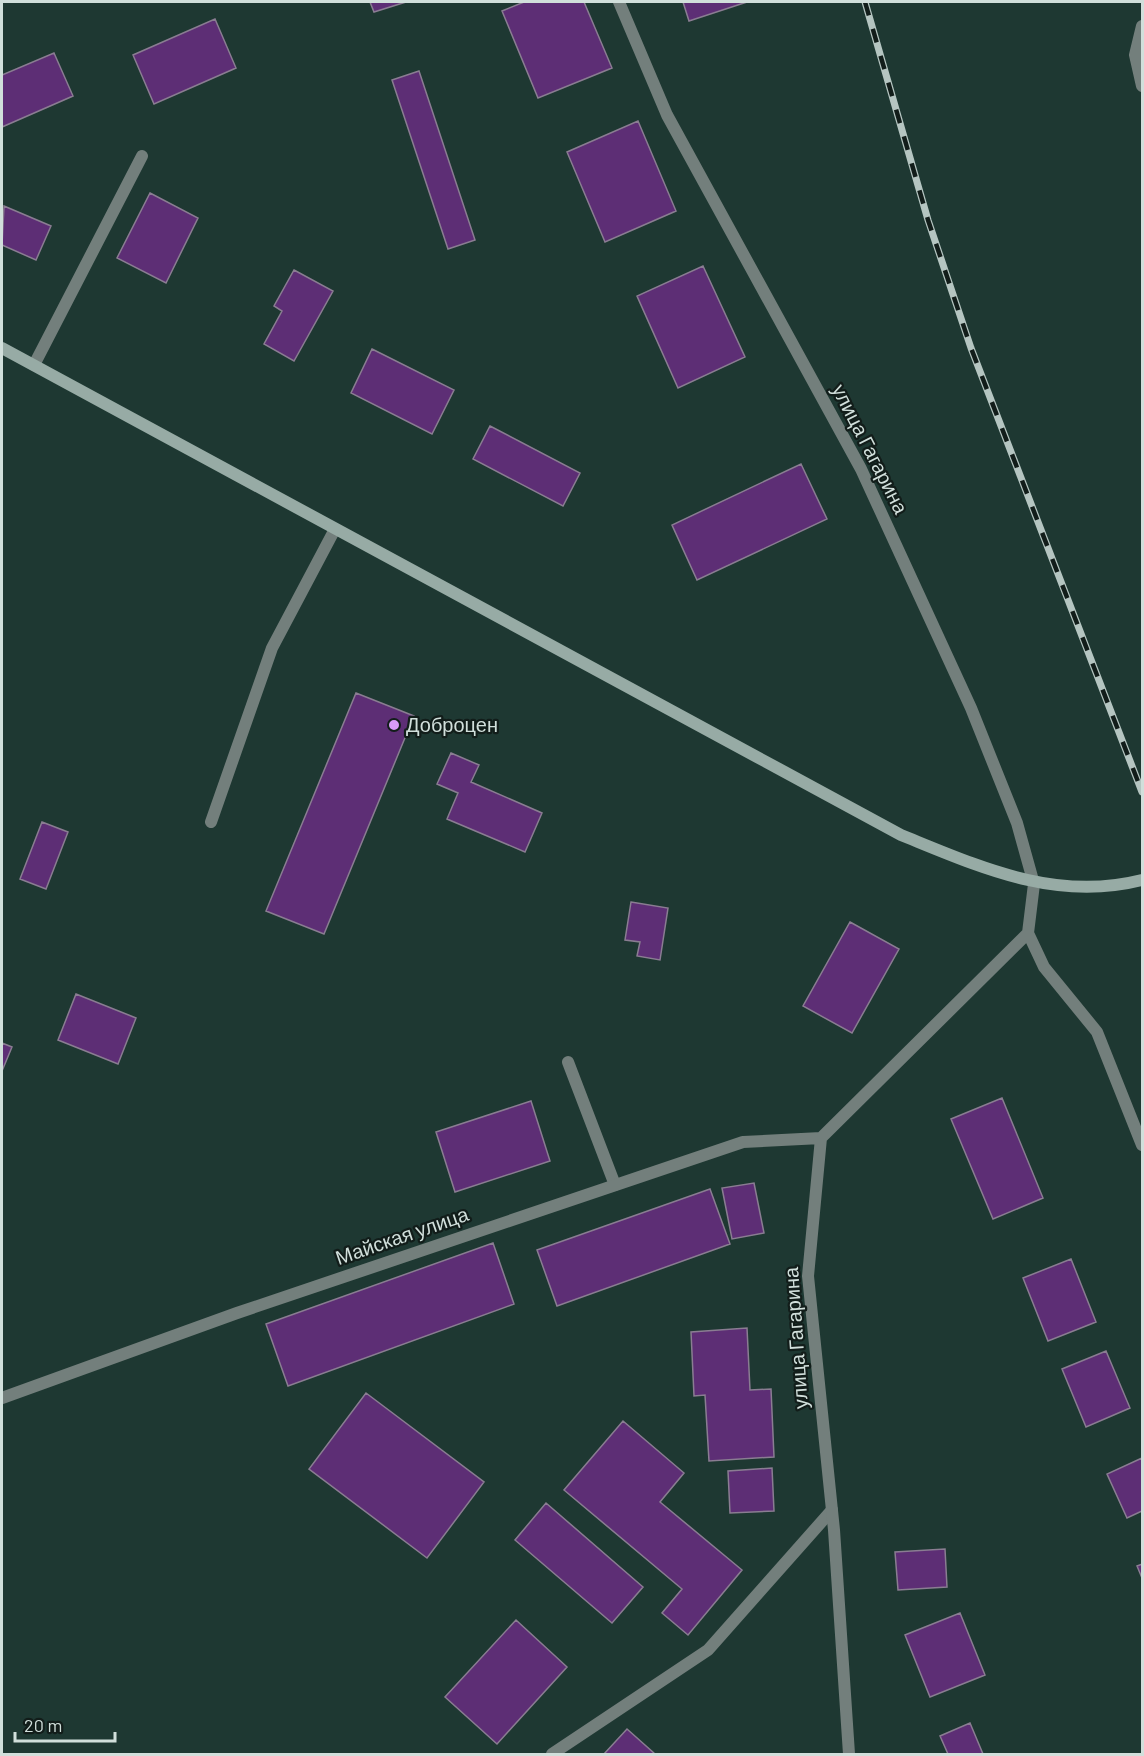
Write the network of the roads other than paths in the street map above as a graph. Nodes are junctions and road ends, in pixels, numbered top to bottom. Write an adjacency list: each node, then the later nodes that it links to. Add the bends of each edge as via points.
1 (619, 2): 10 (street, улица Гагарина, via 667,115 861,469 971,708 1017,823)
2 (1143, 26): 3 (street, via 1135,55)
3 (1143, 86)
4 (142, 156): 6 (street)
5 (2, 348): 6 (main road)
6 (34, 365): 7 (main road)
7 (335, 528): 8 (street, via 272,648); 10 (main road, via 901,835)
8 (211, 822)
9 (1143, 880): 10 (main road, via 1099,886)
10 (1034, 884): 11 (street, улица Гагарина)
11 (1028, 933): 13 (street); 14 (street, via 1044,967 1097,1032)
12 (568, 1062): 15 (street)
13 (820, 1138): 15 (street, Майская улица, via 743,1142); 17 (street, улица Гагарина, via 808,1276)
14 (1143, 1145)
15 (615, 1185): 16 (street, Майская улица, via 237,1313)
16 (2, 1398)
17 (832, 1510): 18 (street, via 708,1650); 19 (street, улица Гагарина)
18 (552, 1755)
19 (849, 1755)

